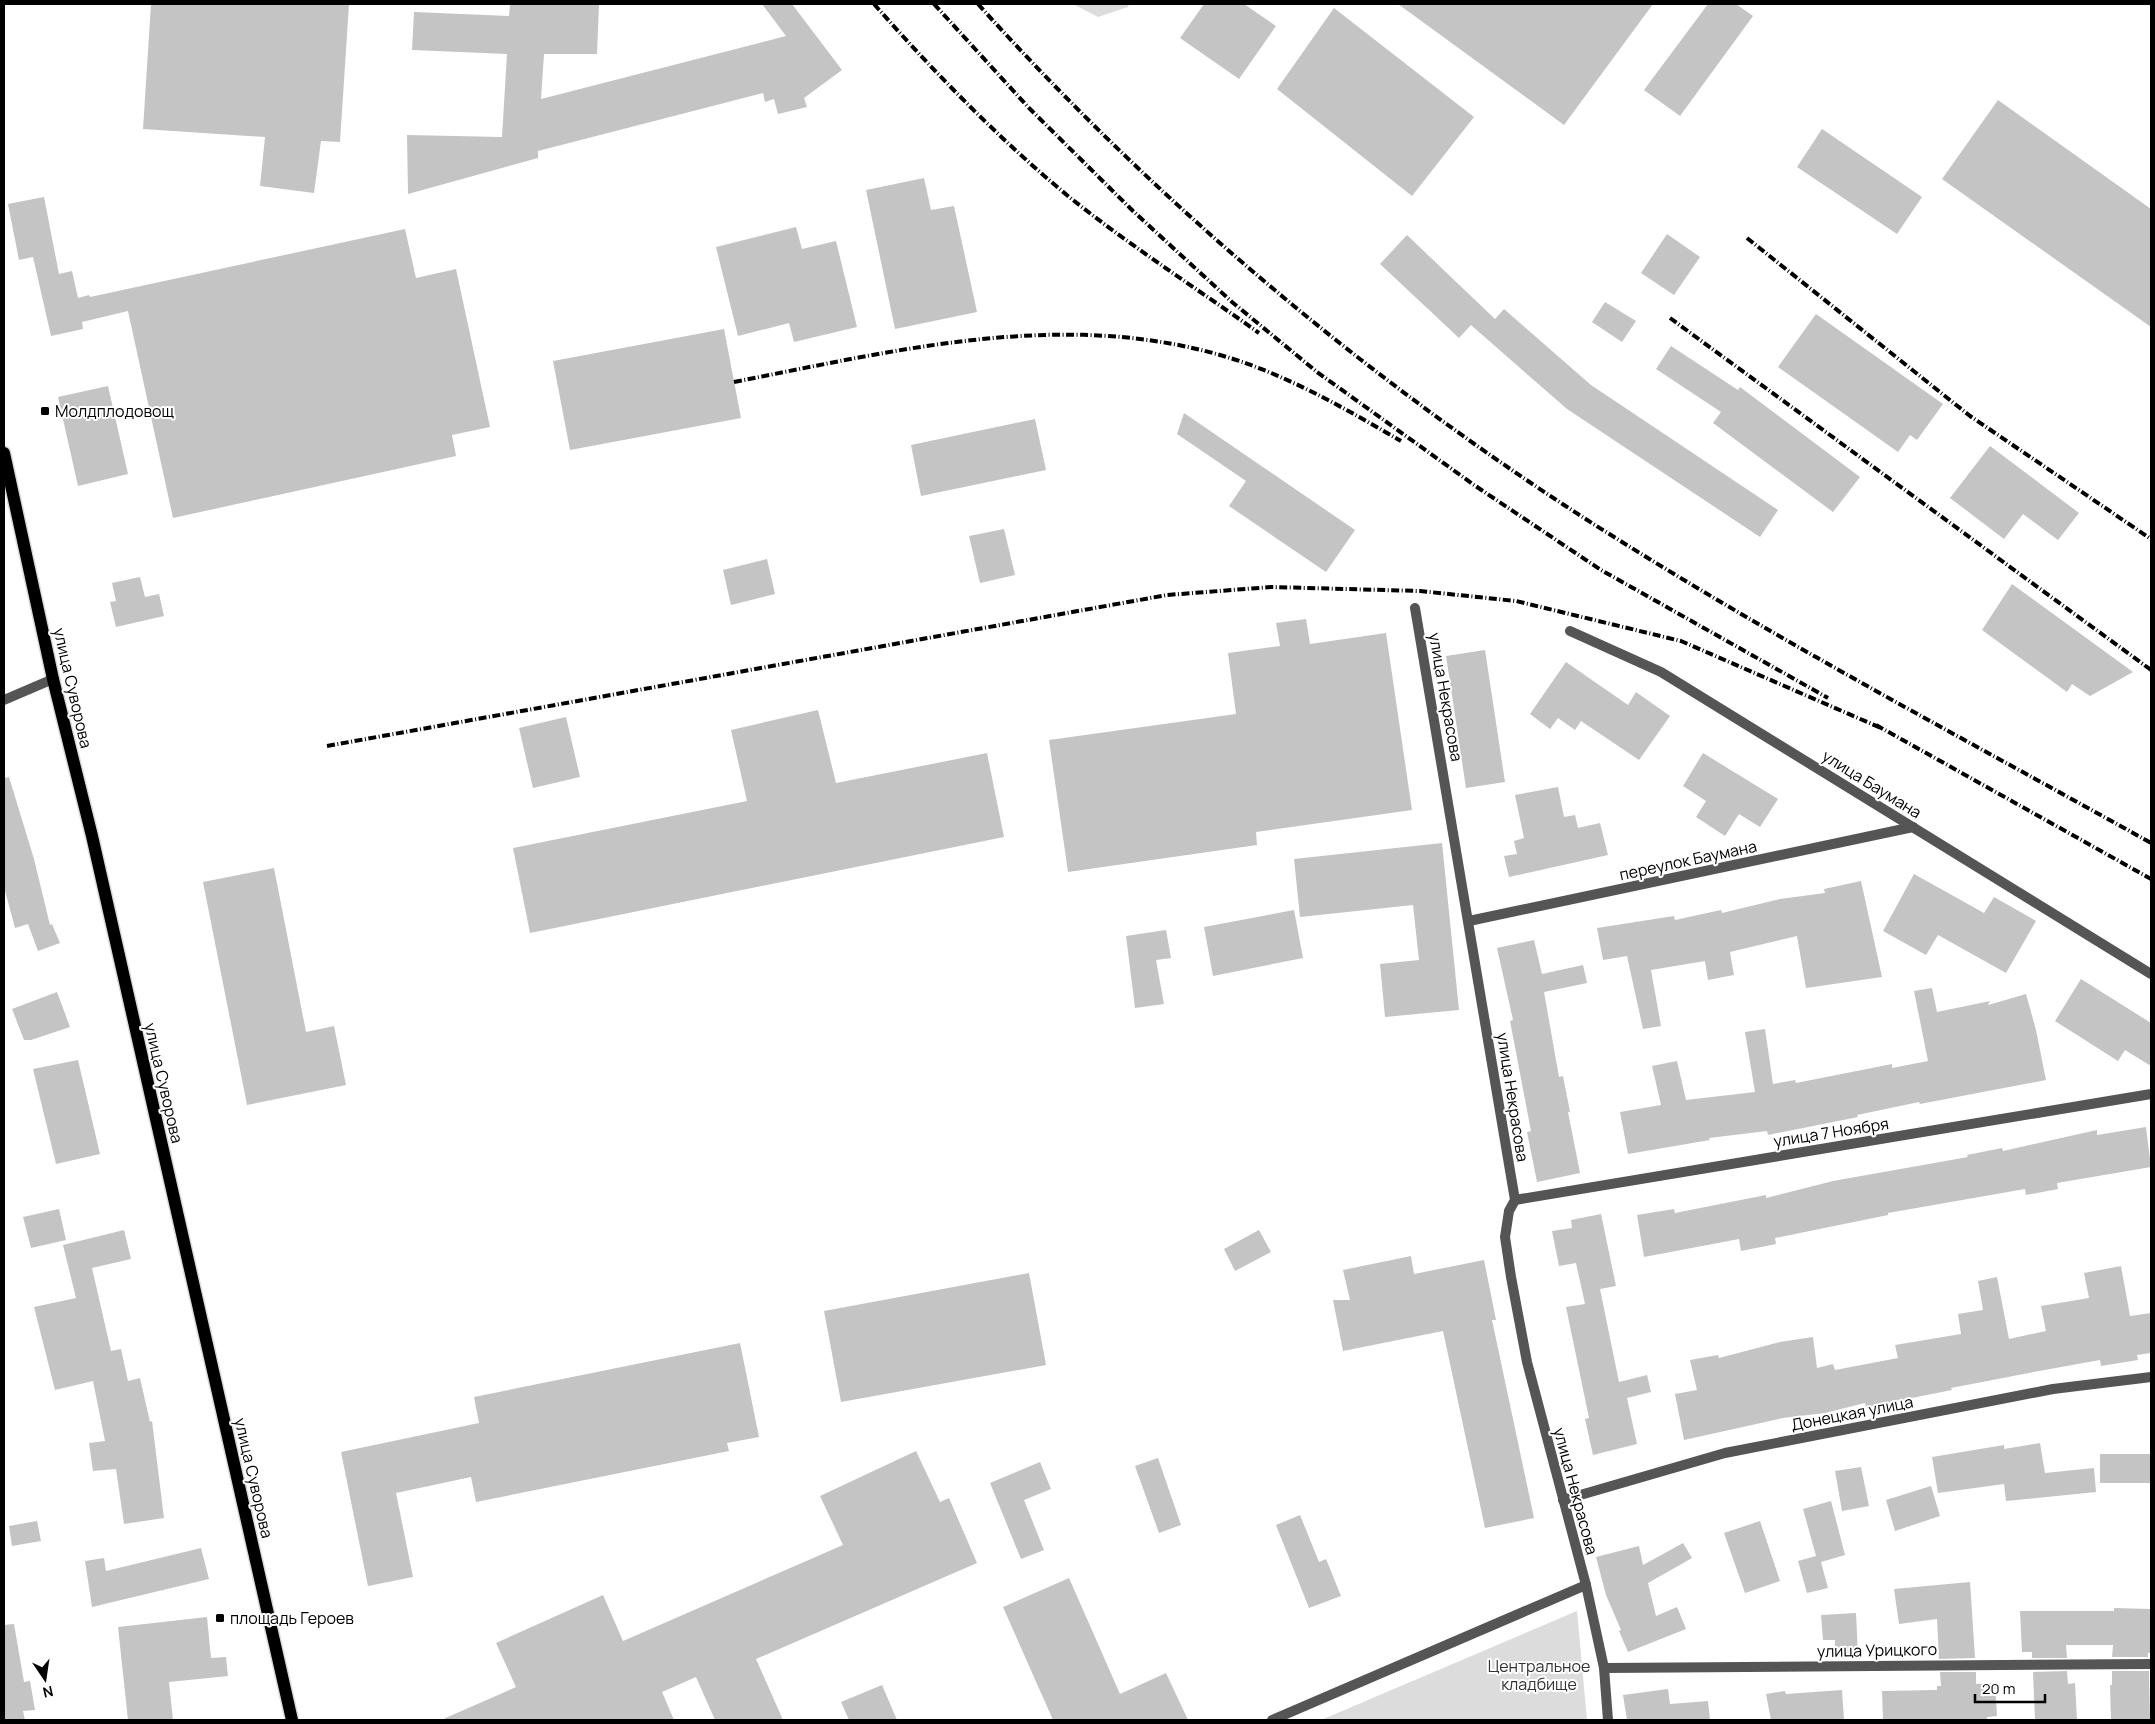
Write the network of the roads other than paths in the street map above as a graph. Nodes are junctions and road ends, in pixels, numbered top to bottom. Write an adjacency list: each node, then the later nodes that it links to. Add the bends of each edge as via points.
1 (4, 453): 4 (main road, улица Суворова)
2 (1415, 608): 7 (street, улица Некрасова)
3 (1570, 631): 6 (street, улица Баумана, via 1661,672)
4 (53, 679): 5 (street); 16 (main road, улица Суворова, via 94,846)
5 (4, 700)
6 (1913, 827): 7 (street, переулок Баумана); 8 (street, улица Баумана)
7 (1469, 921): 10 (street, улица Некрасова)
8 (2151, 974)
9 (2151, 1094): 10 (street, улица 7 Ноября)
10 (1515, 1200): 12 (street, улица Некрасова, via 1505,1237 1510,1277 1527,1362)
11 (2151, 1377): 12 (street, Донецкая улица, via 2053,1389 1726,1453)
12 (1563, 1500): 13 (street, улица Некрасова)
13 (1586, 1585): 15 (street, улица Некрасова); 17 (street)
14 (2151, 1664): 15 (street, улица Урицкого)
15 (1604, 1668): 18 (street, улица Некрасова)
16 (292, 1720)
17 (1272, 1720)
18 (1608, 1720)

